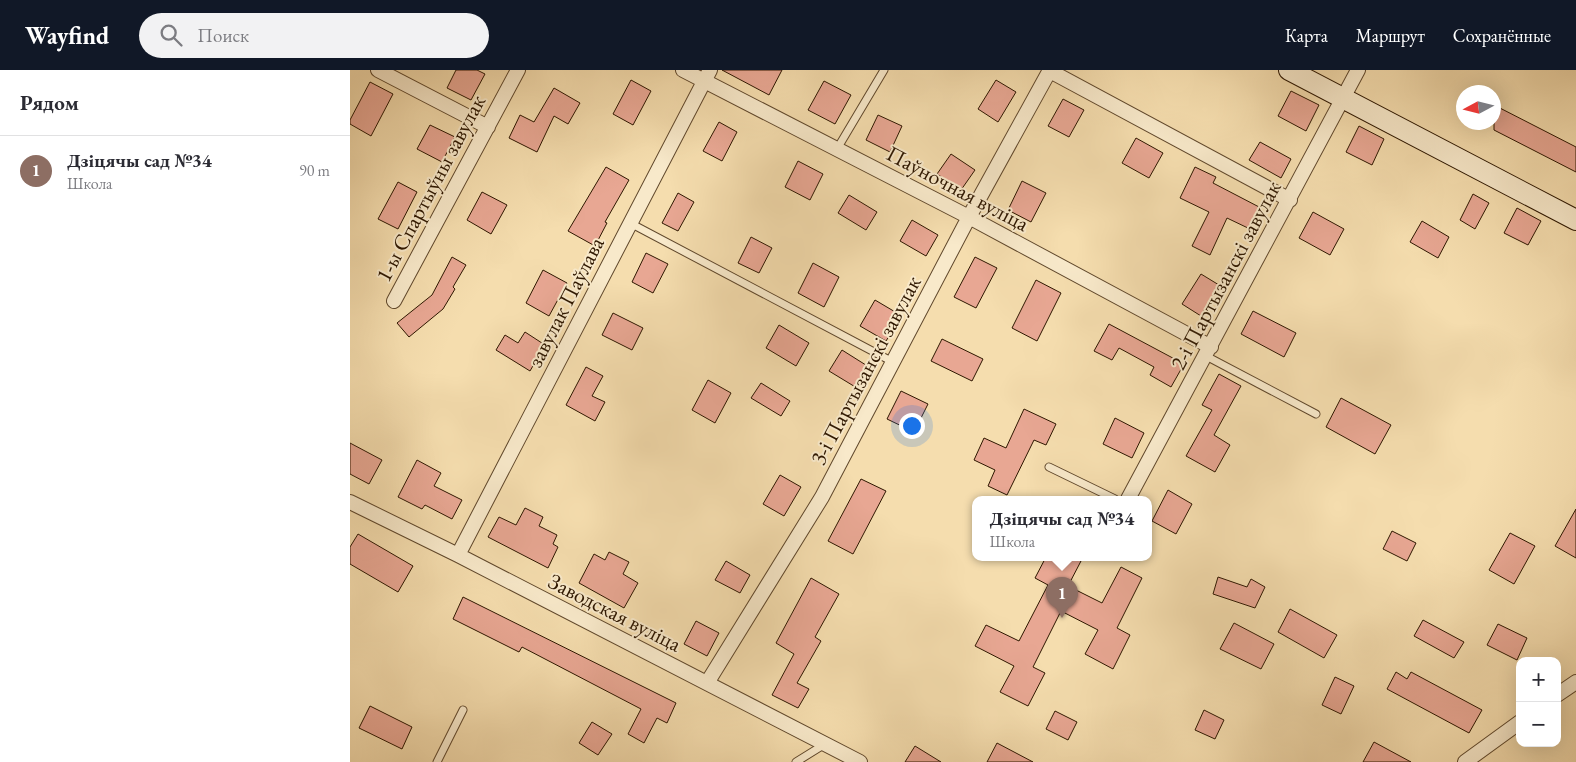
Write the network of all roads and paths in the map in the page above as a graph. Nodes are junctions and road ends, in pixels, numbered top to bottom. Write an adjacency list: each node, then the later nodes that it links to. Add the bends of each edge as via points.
1 (378, 70): 10 (street)
2 (518, 70): 10 (street, 1-ы Спартыўны завулак)
3 (683, 70): 8 (street, Паўночная вуліца)
4 (884, 70): 11 (lane)
5 (1050, 70): 12 (street); 13 (street, 3-і Партызанскі завулак)
6 (1288, 70): 9 (street)
7 (1358, 70): 9 (street, 2-і Партызанскі завулак)
8 (707, 75): 11 (street, Паўночная вуліца); 15 (street, завулак Паўлава)
9 (1343, 97): 12 (street, 2-і Партызанскі завулак); 14 (street)
10 (488, 127): 16 (street, 1-ы Спартыўны завулак)
11 (837, 149): 13 (street, Паўночная вуліца)
12 (1290, 200): 17 (street, 2-і Партызанскі завулак)
13 (970, 217): 17 (street, Паўночная вуліца); 18 (street, 3-і Партызанскі завулак)
14 (1576, 220)
15 (630, 223): 18 (lane); 24 (street, завулак Паўлава)
16 (394, 301)
17 (1209, 352): 19 (lane); 22 (street, 2-і Партызанскі завулак)
18 (893, 362): 26 (street, 3-і Партызанскі завулак, via 822,497)
19 (1316, 414)
20 (1049, 467): 21 (lane)
21 (1109, 496)
22 (1130, 496)
23 (350, 502): 24 (street, Заводская вуліца)
24 (458, 555): 26 (street, Заводская вуліца)
25 (1576, 682): 27 (street)
26 (707, 683): 30 (street, Заводская вуліца)
27 (1561, 692)
28 (464, 710): 31 (lane)
29 (1516, 725): 34 (street)
30 (825, 744): 32 (lane); 33 (street, Заводская вуліца)
31 (437, 762)
32 (796, 762)
33 (860, 762)
34 (1465, 762)

